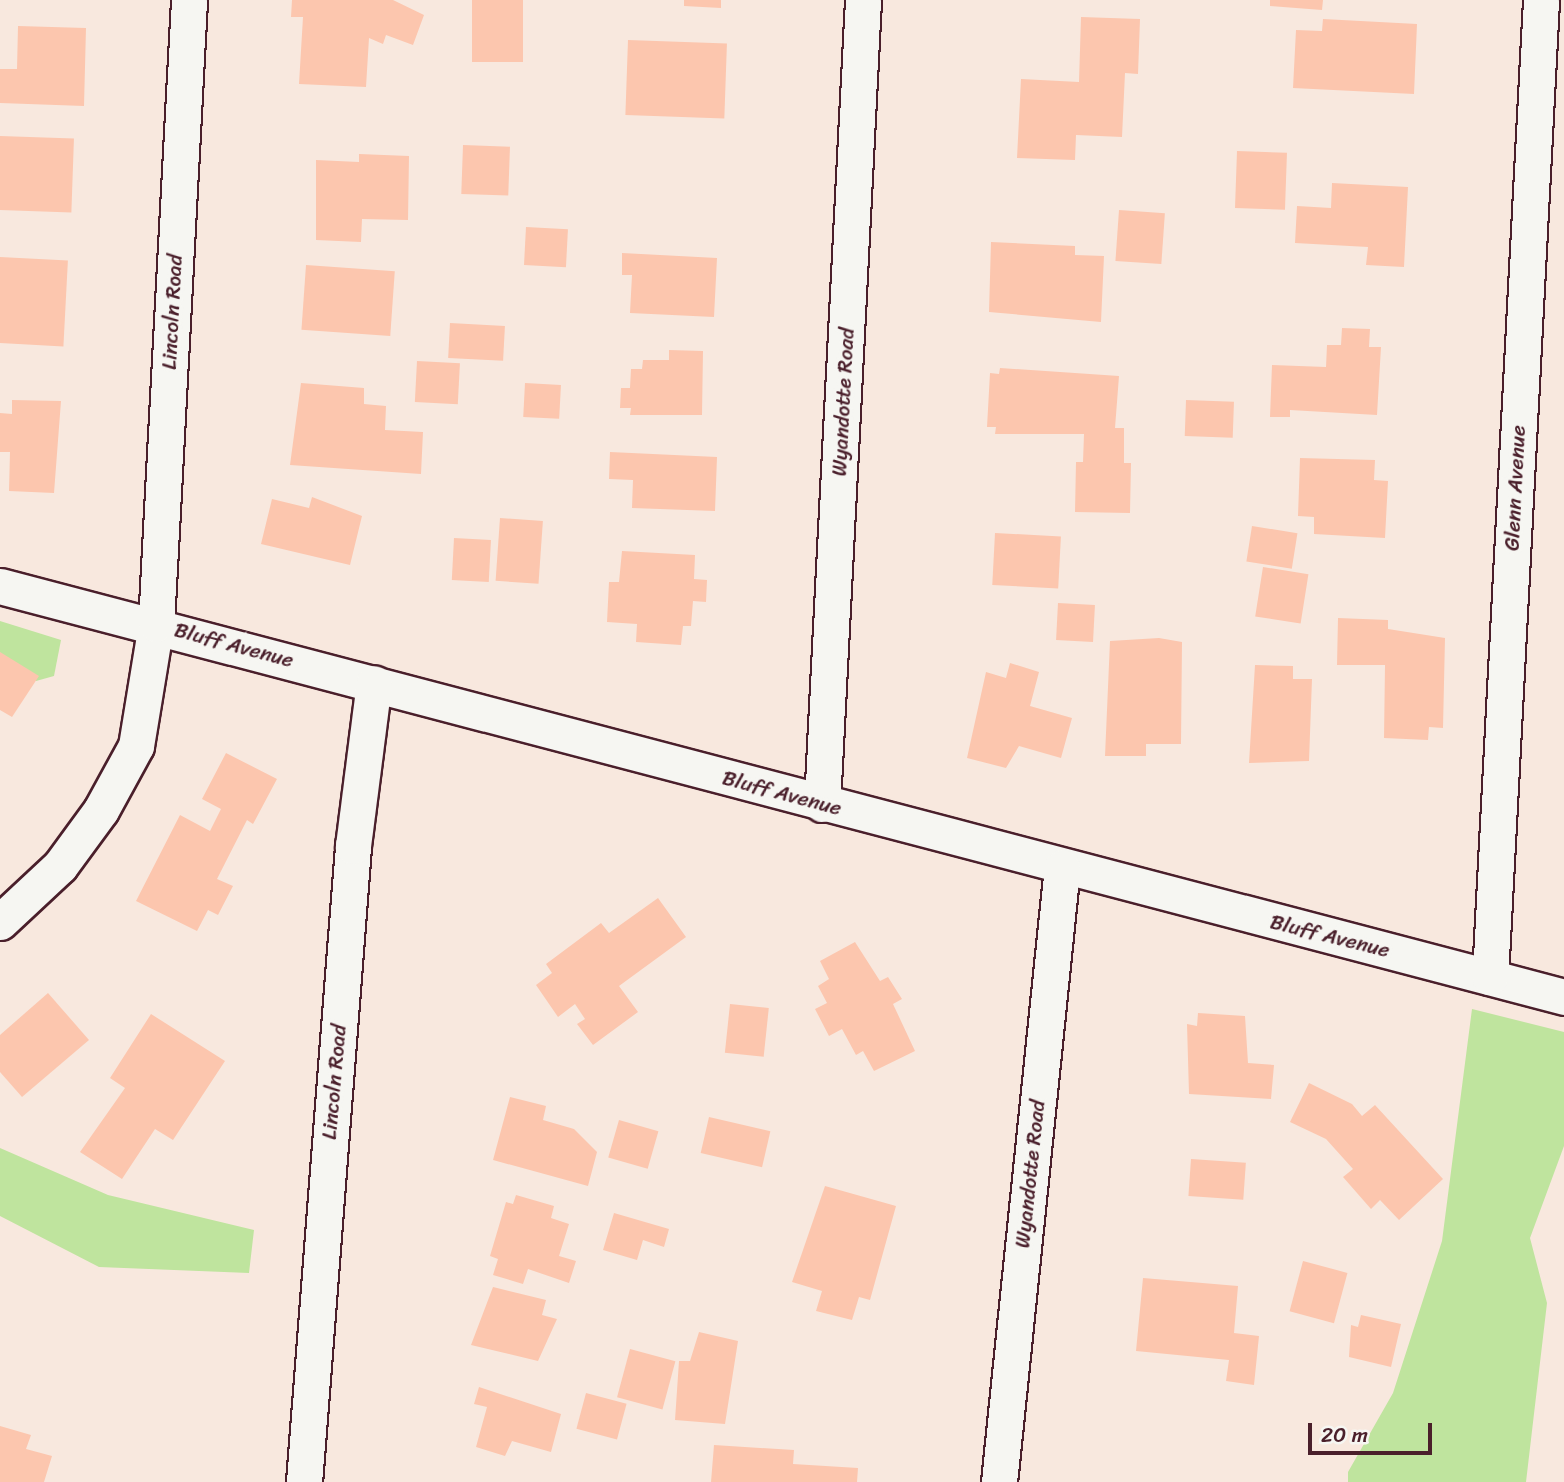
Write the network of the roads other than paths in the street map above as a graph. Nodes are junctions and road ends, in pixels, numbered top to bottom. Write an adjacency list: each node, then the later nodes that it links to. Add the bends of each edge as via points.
1 (189, 0): 5 (street, Lincoln Road)
2 (863, 0): 7 (street, Wyandotte Road)
3 (1541, 0): 10 (street, Glenn Avenue)
4 (0, 586): 5 (street, Bluff Avenue)
5 (156, 624): 6 (street, Bluff Avenue); 9 (street, Lincoln Road, via 136,746 101,810 60,866)
6 (374, 683): 7 (street, Bluff Avenue); 12 (street, Lincoln Road, via 353,846)
7 (822, 804): 8 (street, Bluff Avenue)
8 (1062, 867): 10 (street, Bluff Avenue); 13 (street, Wyandotte Road)
9 (0, 922)
10 (1490, 976): 11 (street, Bluff Avenue)
11 (1564, 997)
12 (304, 1482)
13 (999, 1482)

